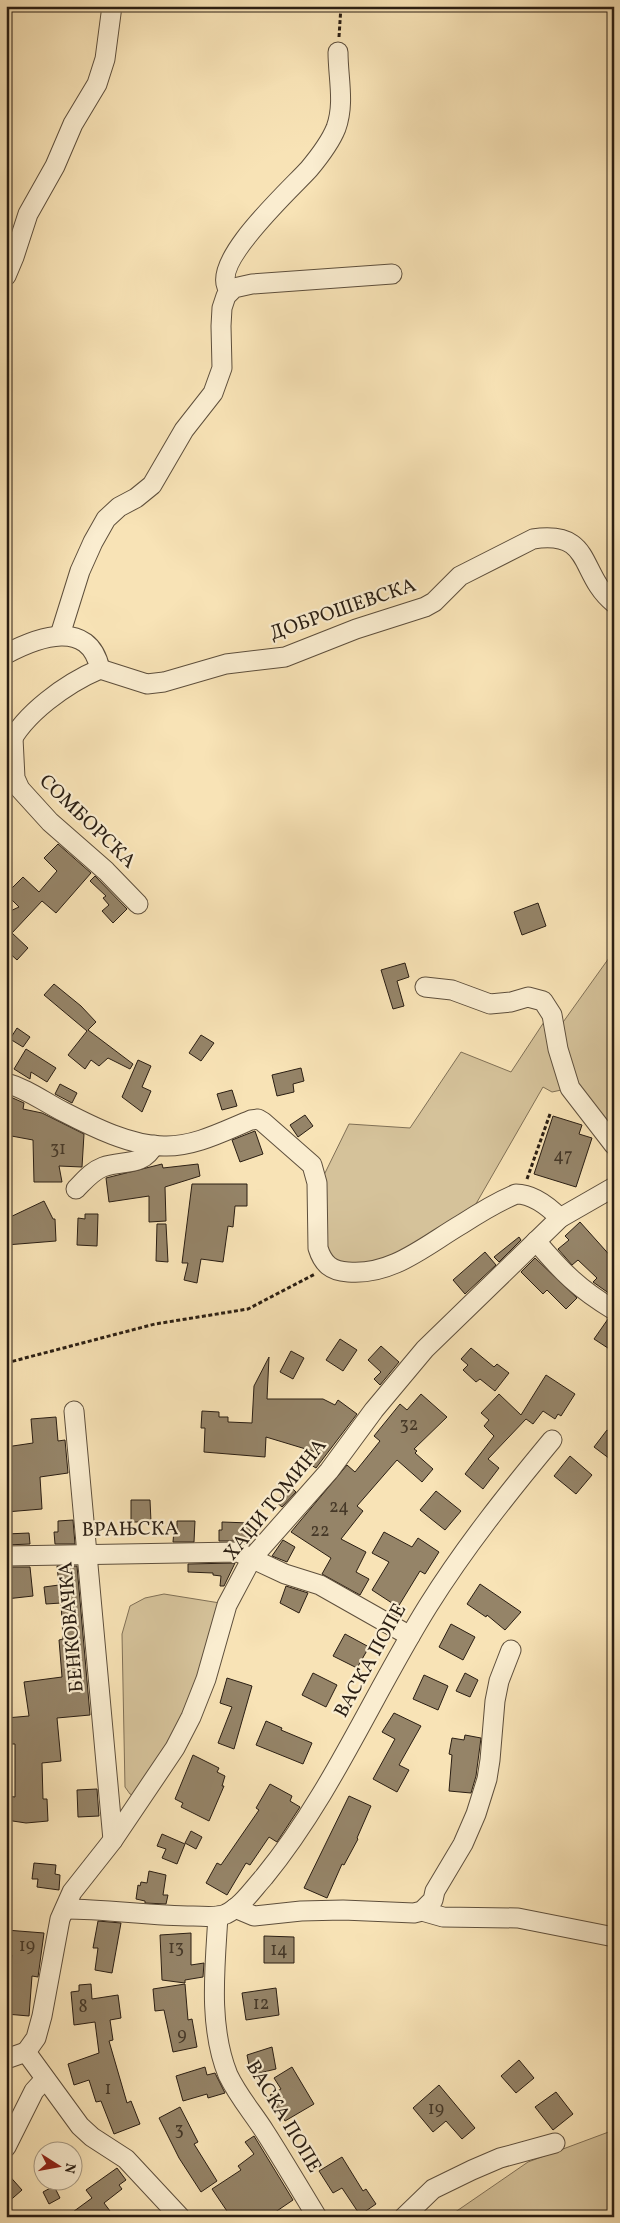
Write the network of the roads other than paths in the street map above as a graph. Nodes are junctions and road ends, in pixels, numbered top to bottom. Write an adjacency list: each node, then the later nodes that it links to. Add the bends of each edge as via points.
1 (112, 6): 4 (street, via 101,75 28,214)
2 (338, 52): 5 (street, via 341,96 336,128 310,168 264,214 241,244 225,277)
3 (392, 274): 5 (street, via 252,284)
4 (6, 276)
5 (230, 291): 7 (street, via 222,308 222,368 213,393 184,430 152,485 113,512 103,524 80,570)
6 (614, 603): 9 (street, ДОБРОШЕВСКА, via 571,541 539,538 460,576 426,607 356,628 298,653 226,664 152,684)
7 (60, 635): 8 (street); 9 (street, via 85,642 97,658)
8 (6, 654)
9 (100, 669): 10 (street, via 66,687 40,708 19,728)
10 (10, 744): 11 (street, СОМБОРСКА, via 20,789 50,822)
11 (138, 904)
12 (425, 987): 15 (street, via 452,990 490,1004 528,997 543,1001 552,1015 570,1088)
13 (6, 1083): 14 (street, via 29,1090 48,1104 119,1136)
14 (154, 1145): 17 (street, via 149,1154 139,1160 102,1167); 18 (street, via 180,1145 251,1120 263,1122 312,1165 317,1183 318,1248 321,1259 335,1270 356,1273 391,1266 516,1194 550,1207)
15 (614, 1145)
16 (614, 1187): 18 (street, ХАЏИ ТОМИНА)
17 (76, 1189)
18 (560, 1218): 19 (street, ХАЏИ ТОМИНА)
19 (536, 1241): 20 (street, via 586,1293); 25 (street, ХАЏИ ТОМИНА, via 424,1349 329,1471)
20 (614, 1310)
21 (74, 1411): 23 (street, БЕНКОВАЧКА)
22 (552, 1440): 26 (street, ВАСКА ПОПЕ, via 496,1508)
23 (88, 1553): 24 (street, ВРАЊСКА); 25 (street, ВРАЊСКА, via 238,1552); 28 (street, БЕНКОВАЧКА)
24 (6, 1556)
25 (252, 1558): 26 (street, ВРАЊСКА, via 285,1574 320,1585); 28 (street, ХАЏИ ТОМИНА, via 227,1605 192,1717 154,1781)
26 (410, 1636): 29 (street, ВАСКА ПОПЕ, via 332,1779 272,1867)
27 (511, 1650): 31 (street, via 499,1681 490,1760 479,1806 433,1900)
28 (113, 1840): 30 (street, ХАЏИ ТОМИНА, via 72,1892)
29 (236, 1908): 31 (street, via 254,1916 318,1910 414,1914); 32 (street, ВАСКА ПОПЕ)
30 (65, 1909): 32 (street, ВАСКА ПОПЕ); 34 (street, ХАЏИ ТОМИНА, via 60,1919 36,2038)
31 (422, 1911): 33 (street, via 444,1916 518,1918)
32 (218, 1916): 40 (street, ВАСКА ПОПЕ, via 214,1977 218,2036 228,2073 238,2094)
33 (614, 1937)
34 (26, 2052): 35 (street); 36 (street)
35 (6, 2059)
36 (45, 2079): 38 (street, via 34,2092); 39 (street, via 86,2132 126,2159)
37 (555, 2143): 41 (street, via 500,2158 433,2189)
38 (6, 2147)
39 (180, 2217)
40 (317, 2217)
41 (404, 2217)

